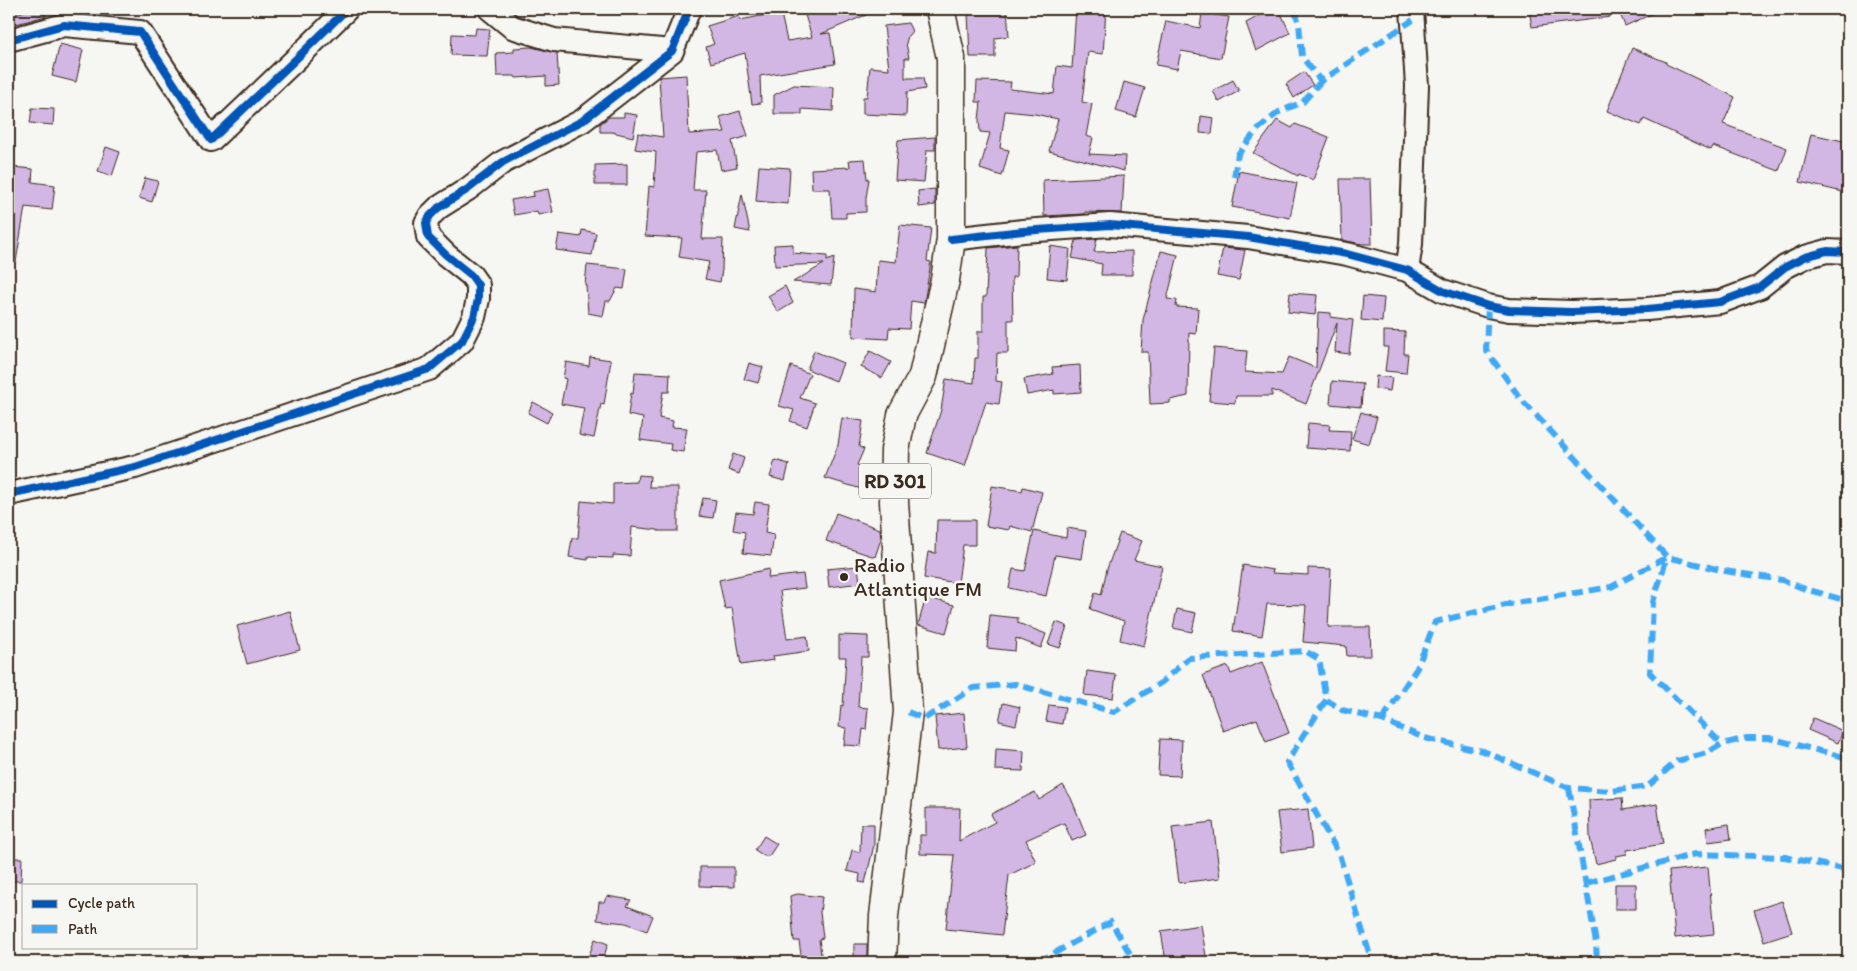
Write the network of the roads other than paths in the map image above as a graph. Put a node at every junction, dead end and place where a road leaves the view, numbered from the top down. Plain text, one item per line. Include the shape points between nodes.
1 (347, 9) edge
2 (490, 9) edge
3 (689, 9) edge
4 (940, 9) edge
5 (1412, 9) edge
6 (9, 40) edge
7 (672, 51) junction
8 (951, 239) junction
9 (1848, 252) edge
10 (1407, 270) junction
11 (9, 494) edge
12 (882, 962) edge

1 - 6 street via 211,140 140,32 64,25
2 - 7 street via 512,27 554,40
3 - 7 street
4 - 8 main road, RD 301 via 951,58
5 - 10 street via 1417,86 1411,244
7 - 11 street via 582,121 503,162 430,216 426,223 428,237 471,275 478,285 478,299 474,317 462,341 429,369 134,467
8 - 10 street via 1110,225 1248,237 1347,254
8 - 12 main road, RD 301 via 923,376 902,415 895,450 894,502 908,712 884,916
9 - 10 street via 1827,251 1805,257 1785,267 1760,287 1720,302 1647,309 1509,310 1443,291

